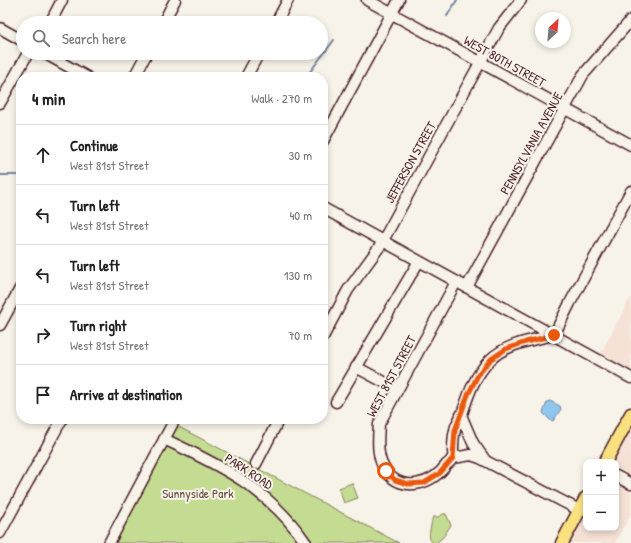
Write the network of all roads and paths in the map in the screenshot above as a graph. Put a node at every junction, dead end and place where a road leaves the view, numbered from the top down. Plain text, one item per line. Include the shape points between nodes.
1 (62, 0) edge
2 (175, 0) edge
3 (288, 0) edge
4 (368, 0) edge
5 (399, 0) edge
6 (521, 0) edge
7 (392, 14) junction
8 (54, 16) edge
9 (167, 16) edge
10 (280, 16) edge
11 (631, 20) edge
12 (0, 28) edge
13 (16, 37) edge
14 (24, 60) edge
15 (57, 60) edge
16 (143, 60) edge
17 (256, 60) edge
18 (480, 62) junction
19 (17, 72) edge
20 (79, 72) edge
21 (137, 72) edge
22 (249, 72) edge
23 (16, 74) edge
24 (0, 103) edge
25 (564, 108) junction
26 (328, 132) edge
27 (631, 145) edge
28 (631, 191) edge
29 (328, 211) edge
30 (382, 240) junction
31 (419, 261) junction
32 (456, 282) junction
33 (466, 287) junction
34 (16, 295) edge
35 (0, 325) edge
36 (328, 328) edge
37 (554, 335) junction
38 (356, 367) junction
39 (631, 378) edge
40 (397, 389) junction
41 (336, 402) dead end
42 (631, 414) edge
43 (461, 415) junction
44 (59, 424) edge
45 (172, 424) edge
46 (276, 424) edge
47 (164, 439) junction
48 (453, 458) junction
49 (607, 459) edge
50 (485, 460) junction
51 (256, 464) dead end
52 (619, 478) edge
53 (631, 484) edge
54 (583, 504) edge
55 (580, 510) junction
56 (0, 533) edge
57 (109, 543) edge
58 (306, 543) edge
59 (562, 543) edge

1 - 8 street
2 - 9 street
3 - 10 street
4 - 7 street, WEST 80TH STREET
5 - 7 street
6 - 18 street, JEFFERSON STREET via 499,28
7 - 18 street, WEST 80TH STREET
7 - 26 street
11 - 25 street, PENNSYLVANIA AVENUE via 583,75
12 - 13 street
14 - 19 street
15 - 20 street
16 - 21 street
17 - 22 street
18 - 25 street, WEST 80TH STREET
18 - 30 street, JEFFERSON STREET
23 - 24 street
25 - 27 street, WEST 80TH STREET
25 - 33 street, PENNSYLVANIA AVENUE
28 - 37 street
29 - 30 street
30 - 31 street
30 - 36 street, JEFFERSON STREET via 348,290
31 - 32 street
31 - 38 street
32 - 33 street
32 - 40 street, WEST 81ST STREET
33 - 37 street
34 - 35 street
37 - 39 street
37 - 43 street via 506,349 491,359 478,375
38 - 40 street
38 - 41 street
40 - 48 street, WEST 81ST STREET via 379,424 377,443 386,471 395,480 420,484 440,473
42 - 49 main road
43 - 48 street via 455,430
43 - 50 street via 473,443
44 - 56 street
45 - 47 street
46 - 51 street
47 - 57 street
47 - 58 street, PARK ROAD via 252,487 282,513
48 - 50 street via 471,455
50 - 55 street
52 - 53 street
54 - 55 main road
55 - 59 main road

